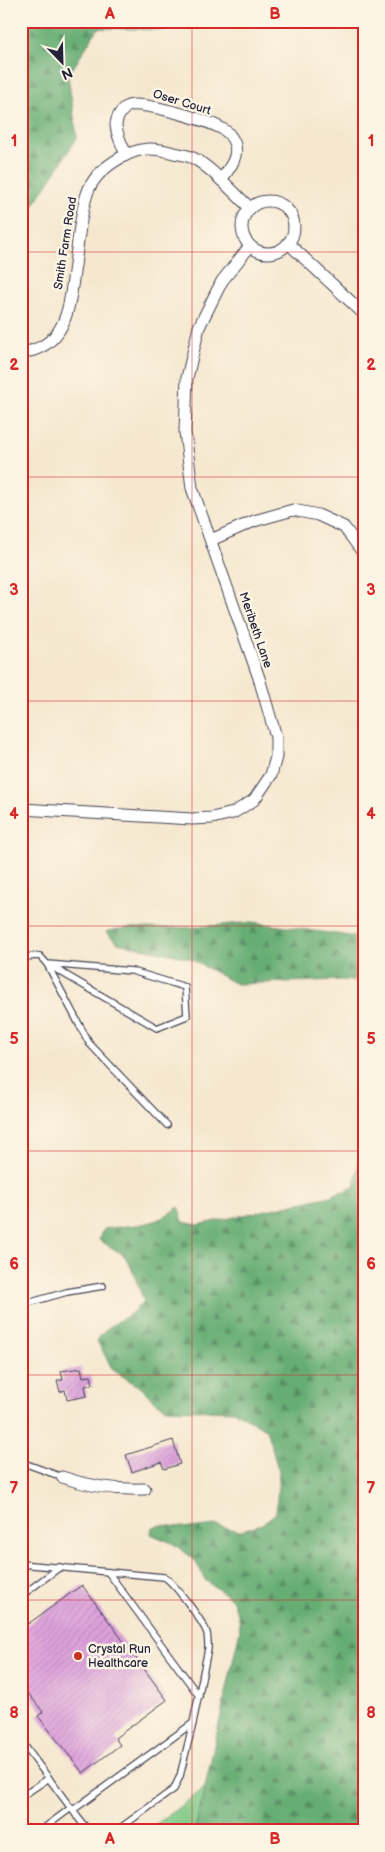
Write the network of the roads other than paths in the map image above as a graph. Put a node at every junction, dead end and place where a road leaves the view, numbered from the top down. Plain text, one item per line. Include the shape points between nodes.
1 (126, 155) junction
2 (221, 180) junction
3 (250, 208) junction
4 (288, 243) junction
5 (250, 246) junction
6 (364, 314) edge
7 (21, 353) edge
8 (210, 540) junction
9 (364, 554) edge
10 (21, 809) edge
11 (21, 957) edge
12 (48, 964) junction
13 (167, 1125) dead end
14 (103, 1286) dead end
15 (21, 1305) edge
16 (21, 1462) edge
17 (62, 1478) joint
18 (145, 1489) dead end
19 (21, 1564) edge
20 (60, 1567) junction
21 (108, 1572) junction
22 (21, 1596) edge
23 (199, 1696) junction
24 (193, 1723) junction
25 (21, 1741) edge
26 (49, 1778) junction
27 (21, 1797) edge
28 (72, 1809) junction
29 (84, 1825) junction
30 (40, 1831) edge
31 (76, 1831) edge
32 (88, 1831) edge
33 (116, 1831) edge

1 - 2 street, Smith Farm Road via 154,148 193,158
1 - 2 street, Oser Court via 116,125 120,113 127,106 153,106 225,130 234,141 237,152
1 - 7 street, Smith Farm Road via 98,175 88,191 68,312 61,328 41,348
2 - 3 street, Smith Farm Road
3 - 4 street via 266,201 282,205 293,219 294,227
3 - 5 street via 242,222 242,231
4 - 5 street via 274,252 257,251
4 - 6 street
5 - 8 street, Meribeth Lane via 222,281 209,304 199,327 187,378 184,432 192,488
8 - 9 street via 254,521 293,510 344,527
8 - 10 street, Meribeth Lane via 259,678 276,737 276,757 271,775 254,800 234,813 198,818
11 - 12 lane via 40,956
12 - 12 lane via 132,971 185,987 187,1016 157,1028
12 - 13 lane via 89,1043
14 - 15 lane
16 - 17 lane
17 - 18 street via 98,1487
19 - 20 lane
20 - 21 lane
20 - 22 lane
21 - 23 lane
21 - 23 lane via 164,1577 174,1585 208,1637
23 - 24 lane
24 - 28 lane
24 - 33 lane via 174,1789
25 - 26 lane
26 - 27 lane
26 - 28 lane
28 - 29 lane
28 - 30 lane
29 - 31 lane
29 - 32 lane

